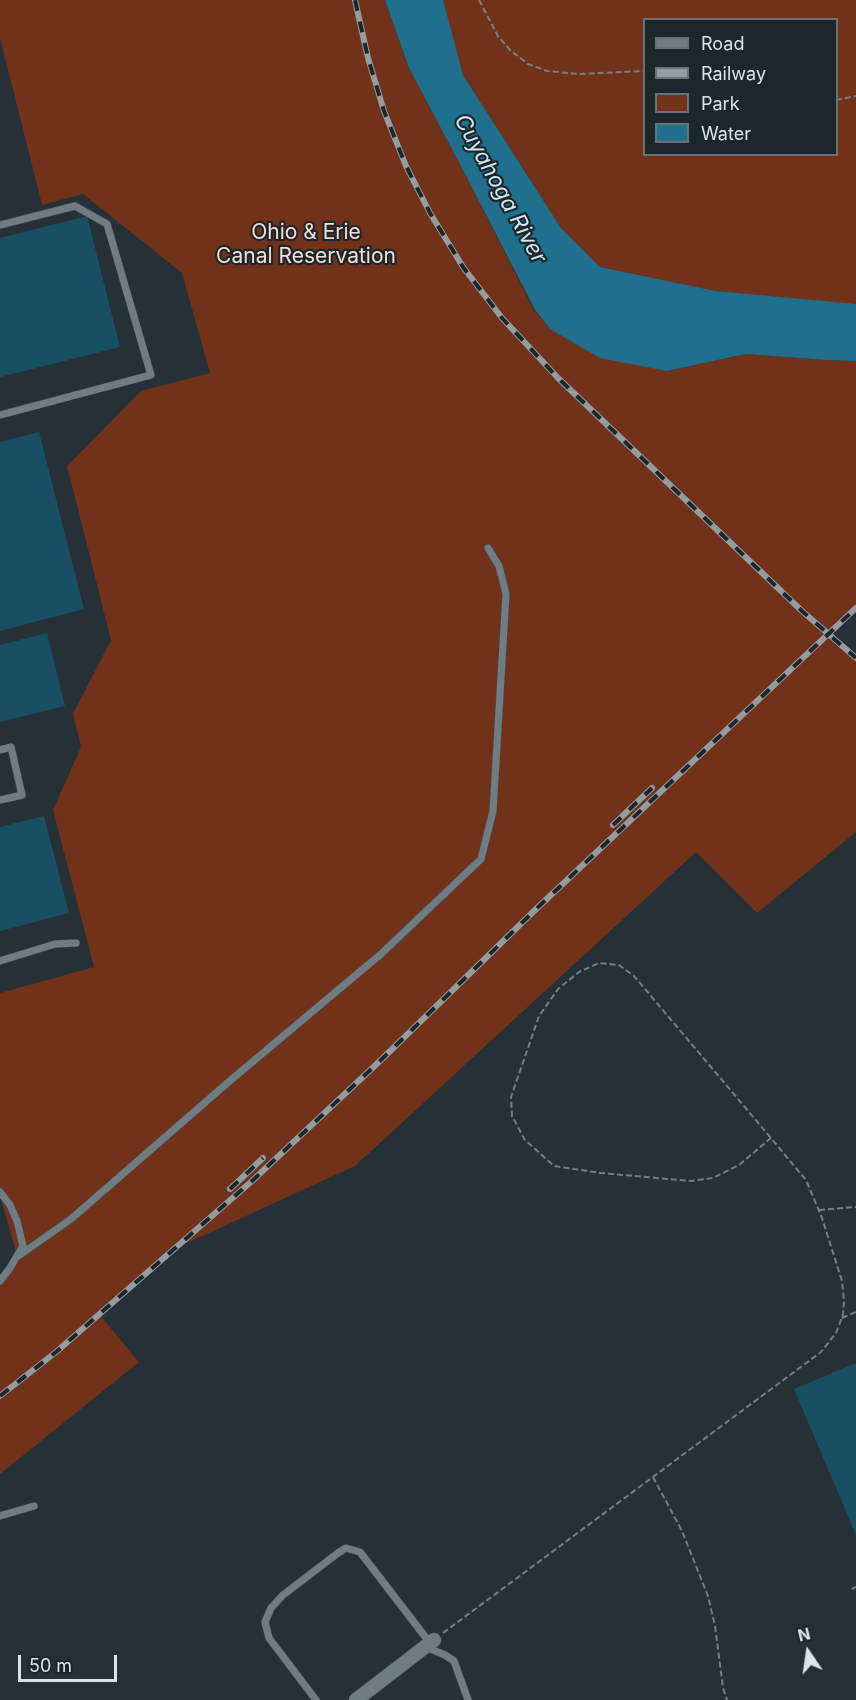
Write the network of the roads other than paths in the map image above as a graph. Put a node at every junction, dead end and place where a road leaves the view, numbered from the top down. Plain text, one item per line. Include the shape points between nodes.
1 (0, 225) edge
2 (0, 415) edge
3 (488, 548) dead end
4 (0, 750) edge
5 (0, 800) edge
6 (76, 944) dead end
7 (0, 961) edge
8 (0, 1192) edge
9 (17, 1257) junction
10 (0, 1281) edge
11 (34, 1506) dead end
12 (0, 1516) edge
13 (430, 1643) junction
14 (316, 1700) edge
15 (356, 1700) edge
16 (468, 1700) edge

1 - 2 lane via 75,206 107,224 151,375
3 - 9 lane via 499,566 506,594 493,811 481,859 381,954 71,1218
4 - 5 lane via 10,747 22,795
6 - 7 lane via 55,944
8 - 9 lane via 17,1221 23,1246
9 - 10 lane
11 - 12 lane
13 - 14 lane via 360,1552 346,1548 283,1595 265,1622 269,1638
13 - 15 street
13 - 16 lane via 454,1661

